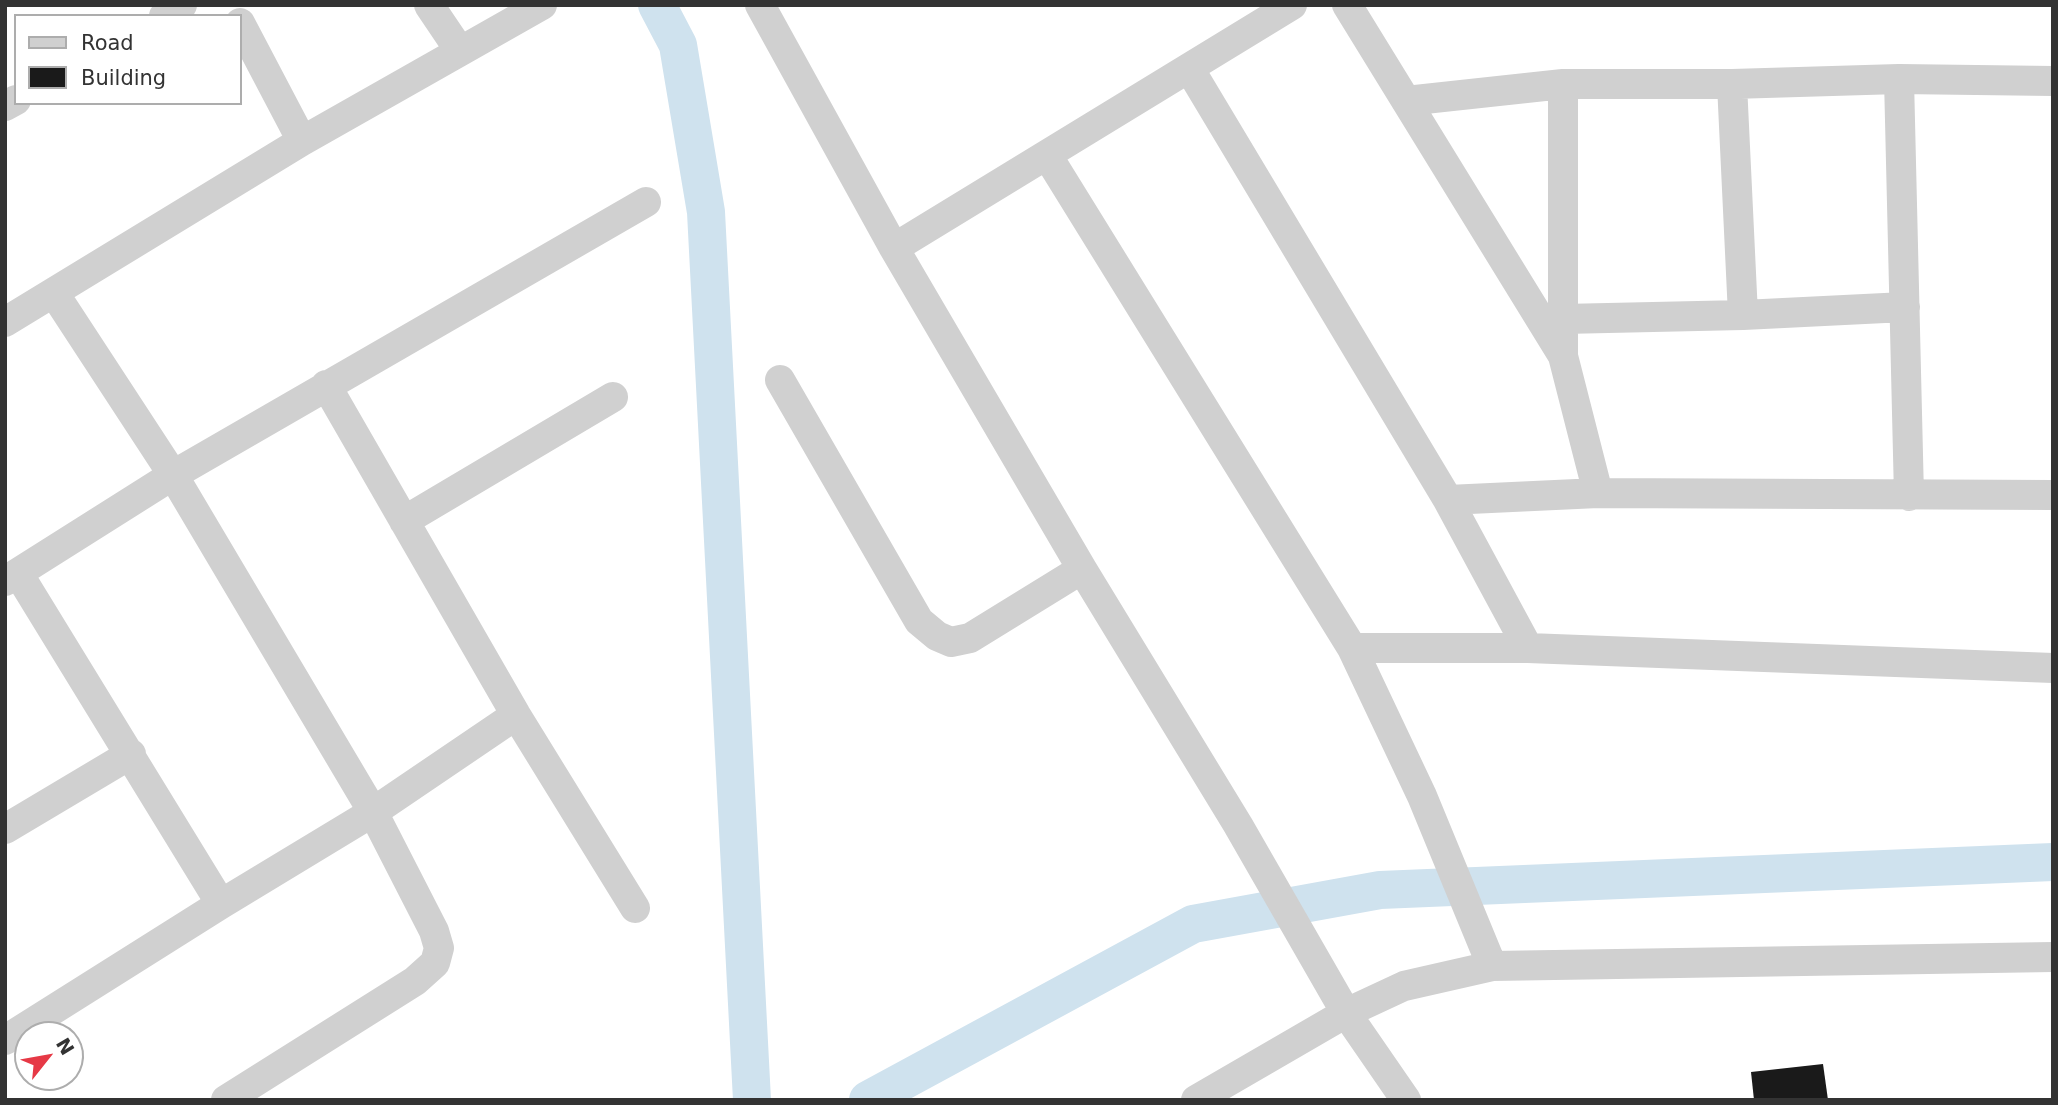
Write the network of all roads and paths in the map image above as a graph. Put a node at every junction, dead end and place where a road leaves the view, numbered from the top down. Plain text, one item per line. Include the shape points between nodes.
1 (182, 5) edge
2 (429, 5) edge
3 (542, 5) edge
4 (760, 5) edge
5 (1292, 5) edge
6 (1347, 5) edge
7 (166, 14) edge
8 (242, 27) edge
9 (460, 51) junction
10 (1189, 68) junction
11 (1899, 79) junction
12 (2053, 81) edge
13 (1563, 85) junction
14 (1732, 85) junction
15 (1406, 101) junction
16 (302, 141) junction
17 (1047, 155) junction
18 (646, 202) dead end
19 (894, 248) junction
20 (54, 293) junction
21 (1905, 307) junction
22 (1743, 315) junction
23 (1563, 319) junction
24 (5, 322) edge
25 (1563, 356) junction
26 (780, 380) dead end
27 (326, 385) junction
28 (613, 397) dead end
29 (173, 475) junction
30 (1598, 494) junction
31 (2053, 495) edge
32 (1909, 496) junction
33 (1448, 500) junction
34 (404, 521) junction
35 (1082, 569) junction
36 (12, 577) edge
37 (1352, 648) junction
38 (1528, 648) junction
39 (2053, 668) edge
40 (516, 716) junction
41 (131, 754) junction
42 (373, 812) junction
43 (5, 829) edge
44 (221, 904) junction
45 (635, 908) dead end
46 (2053, 957) edge
47 (1492, 966) junction
48 (1346, 1013) junction
49 (5, 1040) edge
50 (226, 1100) edge
51 (1196, 1100) edge
52 (1406, 1100) edge

1 - 7 street
2 - 9 street
3 - 9 street
4 - 19 street
5 - 10 street
6 - 15 street
8 - 16 street
9 - 16 street
10 - 17 street
10 - 33 street
11 - 12 street
11 - 14 street
11 - 21 street
13 - 14 street
13 - 15 street
13 - 23 street
14 - 22 street
15 - 25 street
16 - 20 street
17 - 19 street
17 - 37 street
18 - 27 street
19 - 35 street
20 - 24 street
20 - 29 street
21 - 22 street
21 - 32 street
22 - 23 street
23 - 25 street
25 - 30 street
26 - 35 street via 919,621 937,635 951,642 970,638
27 - 29 street
27 - 34 street
28 - 34 street
29 - 36 street
29 - 42 street
30 - 32 street
30 - 33 street
31 - 32 street
33 - 38 street
34 - 40 street
35 - 48 street
36 - 41 street
37 - 38 street
37 - 47 street via 1422,796
38 - 39 street
40 - 42 street
40 - 45 street
41 - 43 street
41 - 44 street
42 - 44 street
42 - 50 street via 434,930 439,948 435,963 415,981
44 - 49 street
46 - 47 street
47 - 48 street via 1404,986
48 - 51 street
48 - 52 street

